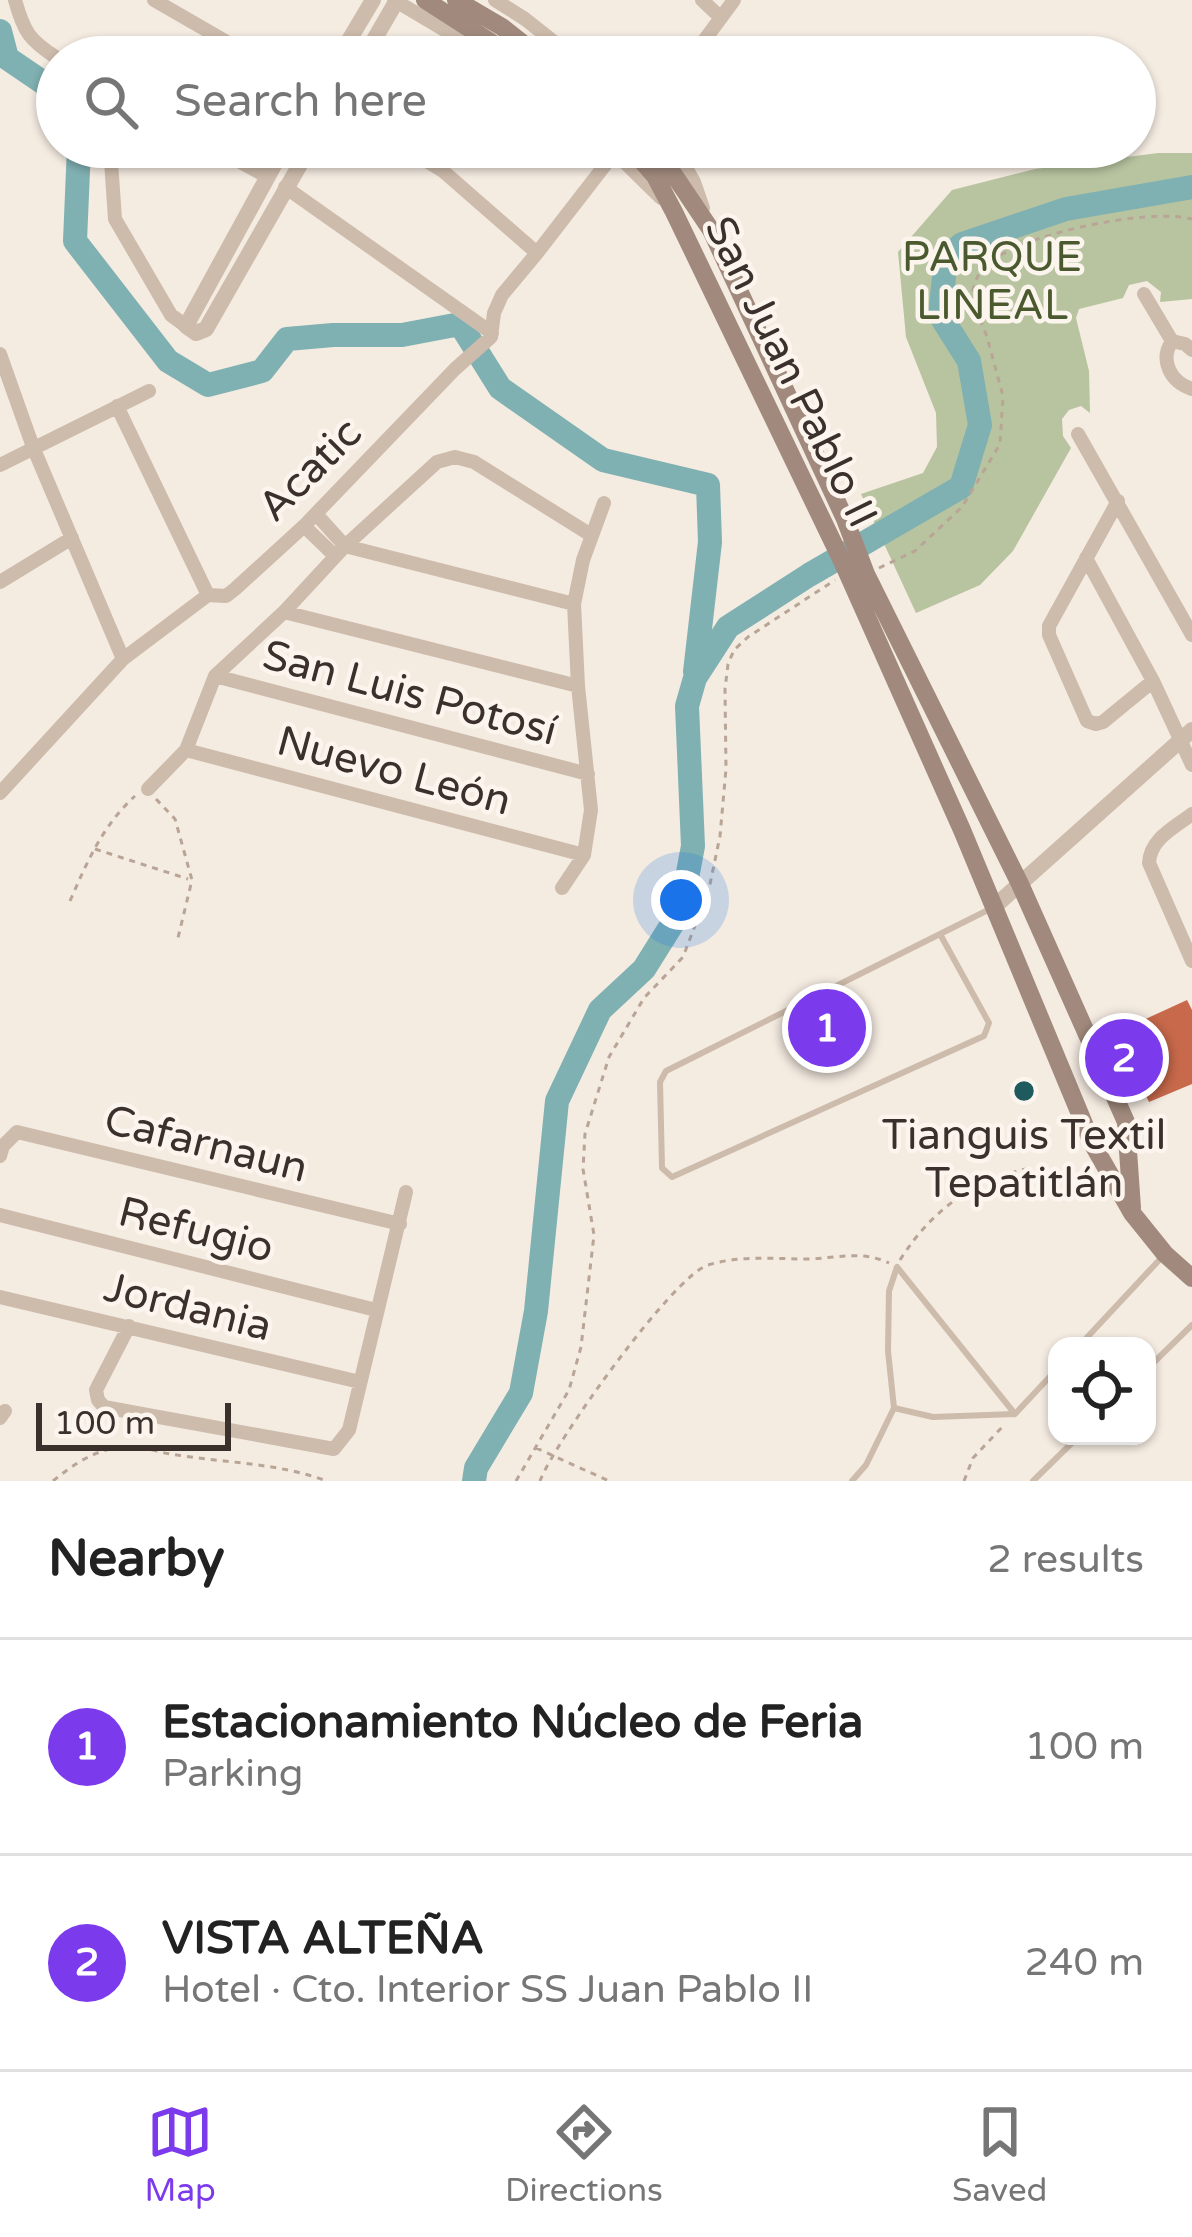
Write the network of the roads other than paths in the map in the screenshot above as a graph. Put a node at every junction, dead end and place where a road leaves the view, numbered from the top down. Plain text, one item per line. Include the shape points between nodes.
1 (15, 0) edge
2 (154, 0) edge
3 (373, 0) edge
4 (425, 0) edge
5 (456, 0) edge
6 (495, 0) edge
7 (701, 0) edge
8 (734, 0) edge
9 (395, 1) edge
10 (720, 16) junction
11 (217, 36) edge
12 (352, 36) edge
13 (376, 36) edge
14 (454, 36) edge
15 (481, 36) edge
16 (512, 36) edge
17 (546, 36) edge
18 (706, 36) edge
19 (36, 45) edge
20 (112, 168) edge
21 (251, 168) edge
22 (271, 168) edge
23 (297, 168) edge
24 (437, 168) edge
25 (603, 168) edge
26 (644, 168) edge
27 (669, 168) edge
28 (683, 168) edge
29 (266, 176) junction
30 (285, 187) junction
31 (711, 230) junction
32 (538, 253) junction
33 (1144, 294) dead end
34 (186, 326) junction
35 (491, 335) junction
36 (1172, 341) junction
37 (1192, 350) edge
38 (0, 354) edge
39 (1192, 389) edge
40 (149, 391) dead end
41 (117, 406) junction
42 (1078, 434) dead end
43 (33, 447) junction
44 (0, 465) edge
45 (1118, 501) junction
46 (604, 502) dead end
47 (316, 514) junction
48 (304, 526) junction
49 (591, 535) junction
50 (72, 538) junction
51 (340, 551) junction
52 (1086, 558) junction
53 (854, 565) junction
54 (0, 582) edge
55 (208, 595) junction
56 (574, 604) junction
57 (284, 612) junction
58 (1192, 635) edge
59 (123, 659) junction
60 (215, 676) junction
61 (1153, 681) junction
62 (578, 686) junction
63 (1186, 735) edge
64 (186, 750) junction
65 (1192, 765) edge
66 (588, 774) junction
67 (148, 789) road end
68 (0, 793) edge
69 (1192, 814) edge
70 (584, 855) junction
71 (1020, 884) junction
72 (562, 888) dead end
73 (994, 908) junction
74 (940, 934) junction
75 (1192, 961) edge
76 (1, 1151) edge
77 (406, 1192) dead end
78 (1132, 1213) junction
79 (0, 1215) edge
80 (400, 1224) junction
81 (1165, 1254) junction
82 (1192, 1279) edge
83 (0, 1297) edge
84 (376, 1310) junction
85 (1192, 1325) edge
86 (129, 1326) junction
87 (1087, 1337) edge
88 (1156, 1361) edge
89 (1048, 1379) edge
90 (359, 1382) junction
91 (894, 1408) junction
92 (1015, 1414) junction
93 (1070, 1445) edge
94 (852, 1481) edge
95 (1033, 1481) edge

1 - 19 street
2 - 11 street
3 - 12 street
4 - 15 main road
5 - 16 main road
6 - 17 street
7 - 10 street
8 - 10 street
9 - 13 street
9 - 14 street
10 - 18 street
20 - 34 street via 116,219 171,315
21 - 29 street
22 - 29 street
23 - 30 street
24 - 32 street
25 - 32 street, Acatic
26 - 53 main road, San Juan Pablo II via 674,212 826,527
27 - 31 main road, San Juan Pablo II
28 - 31 street, San Juan Pablo II
29 - 34 street
30 - 34 street via 206,329
30 - 35 street
31 - 53 main road, San Juan Pablo II via 845,519
32 - 35 street, Acatic via 502,295
33 - 36 street
35 - 47 street, Acatic
36 - 37 street
36 - 39 street via 1168,369
38 - 43 street
40 - 41 street
41 - 43 street
41 - 55 street
42 - 45 street
43 - 44 street
43 - 50 street
45 - 52 street
45 - 58 street
46 - 49 street
47 - 48 street, Acatic
47 - 51 street
48 - 51 street
48 - 55 street, Acatic via 226,596
49 - 51 street via 455,458 436,462
49 - 56 street
50 - 54 street
50 - 59 street
51 - 56 street
51 - 57 street
52 - 61 street
52 - 61 street via 1048,634 1087,721 1103,722
53 - 71 main road
53 - 73 main road
55 - 59 street, Acatic
56 - 62 street
57 - 60 street
57 - 62 street
59 - 68 street, Acatic
60 - 64 street
60 - 66 street, San Luis Potosí
61 - 63 street
62 - 66 street
63 - 65 street
63 - 71 street
64 - 67 street
64 - 70 street, Nuevo León
66 - 70 street
69 - 75 street via 1152,846 1149,863
70 - 72 street
71 - 73 street
71 - 78 main road via 1126,1122
73 - 74 lane
73 - 78 main road via 1092,1143
74 - 74 lane via 666,1071 662,1168 672,1177 984,1036 989,1023
76 - 80 street, Cafarnaun via 17,1132
77 - 80 street
78 - 81 main road
79 - 84 street, Refugio
80 - 84 street
81 - 82 main road
81 - 87 lane
83 - 86 street, Jordania
84 - 90 street
85 - 88 lane
86 - 90 street, Jordania
86 - 90 street via 96,1390 104,1406 334,1449 350,1430
89 - 92 lane
91 - 92 lane via 933,1417
91 - 92 lane via 889,1291 897,1267
91 - 94 lane
93 - 95 lane

